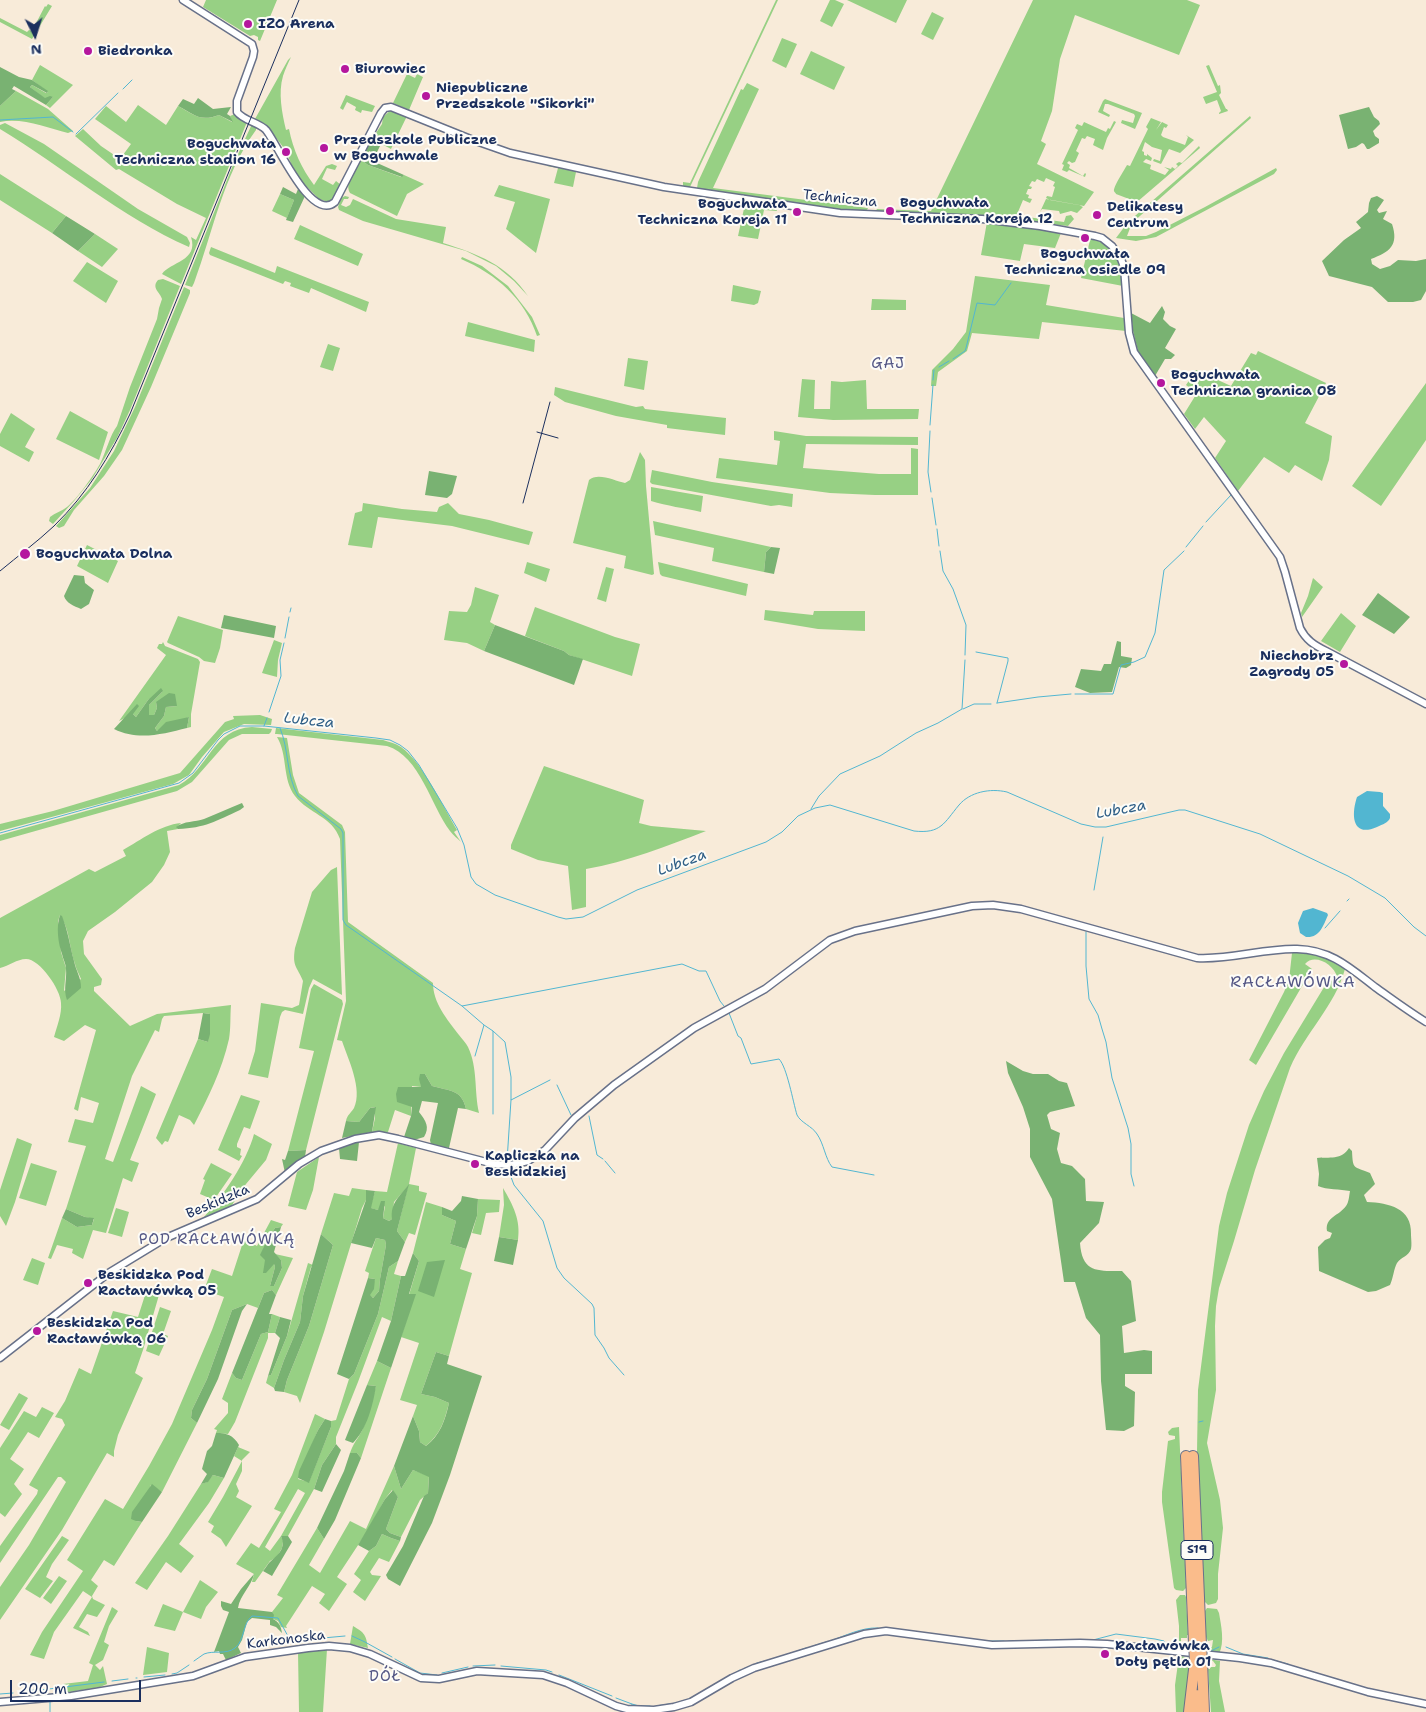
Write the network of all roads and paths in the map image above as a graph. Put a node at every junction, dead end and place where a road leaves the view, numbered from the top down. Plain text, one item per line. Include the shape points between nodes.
1 (183, 0) edge
2 (1426, 704) edge
3 (1426, 1022) edge
4 (0, 1358) edge
5 (1189, 1456) dead end
6 (1198, 1661) junction
7 (1203, 1679) junction
8 (0, 1702) edge
9 (1426, 1704) edge
10 (1190, 1712) edge
11 (1197, 1712) edge
12 (1204, 1712) edge
13 (1210, 1712) edge

1 - 2 street, Techniczna via 252,44 253,57 236,108 240,115 268,132 297,181 324,206 330,206 338,198 381,112 391,107 510,153 664,187 845,214 982,219 1102,238 1112,246 1124,266 1129,333 1134,352 1280,558 1300,628 1307,639
3 - 4 street, Beskidzka via 1343,962 1318,952 1297,949 1221,959 1197,958 1021,909 993,905 972,906 855,930 830,940 765,989 690,1031 614,1085 548,1147 528,1161 494,1164 379,1136 364,1136 330,1147 299,1164 257,1200 166,1238 110,1272
5 - 6 highway, S19, bridge
6 - 7 highway, S19
6 - 10 highway
6 - 11 highway, S19
7 - 12 highway, S19
7 - 13 highway
8 - 9 street, Karkonoska via 71,1696 193,1676 245,1657 340,1647 370,1654 421,1678 440,1679 477,1671 543,1675 616,1706 654,1710 691,1702 758,1666 882,1631 981,1644 1107,1644 1259,1661 1368,1692

